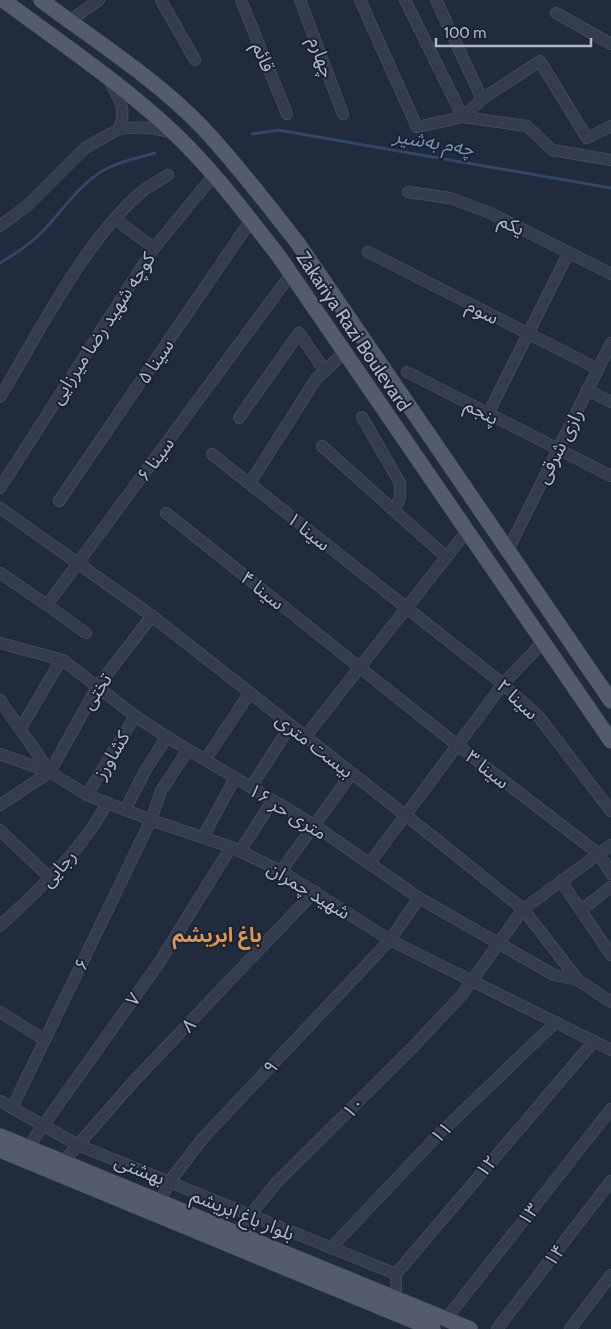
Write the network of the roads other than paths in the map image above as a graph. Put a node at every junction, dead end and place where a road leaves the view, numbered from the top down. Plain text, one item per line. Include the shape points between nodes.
1 (3, 0) edge
2 (41, 0) edge
3 (99, 0) edge
4 (161, 0) edge
5 (241, 0) edge
6 (300, 0) edge
7 (360, 0) edge
8 (405, 0) edge
9 (436, 0) edge
10 (556, 13) dead end
11 (69, 21) junction
12 (611, 44) edge
13 (195, 60) dead end
14 (109, 80) junction
15 (482, 99) junction
16 (286, 114) dead end
17 (343, 114) dead end
18 (463, 117) junction
19 (611, 126) edge
20 (119, 129) junction
21 (176, 134) junction
22 (611, 160) edge
23 (168, 175) dead end
24 (214, 175) junction
25 (408, 192) dead end
26 (115, 219) junction
27 (251, 220) junction
28 (0, 226) edge
29 (154, 248) junction
30 (368, 252) dead end
31 (569, 252) junction
32 (291, 274) junction
33 (611, 274) edge
34 (530, 335) junction
35 (611, 344) edge
36 (345, 352) junction
37 (598, 370) junction
38 (325, 371) junction
39 (407, 372) dead end
40 (588, 390) junction
41 (0, 397) edge
42 (611, 402) edge
43 (488, 414) junction
44 (239, 418) dead end
45 (362, 418) dead end
46 (322, 446) dead end
47 (556, 450) junction
48 (212, 454) dead end
49 (611, 476) edge
50 (250, 483) junction
51 (0, 488) edge
52 (59, 501) dead end
53 (0, 508) edge
54 (394, 510) junction
55 (166, 513) dead end
56 (467, 530) junction
57 (508, 550) junction
58 (446, 557) junction
59 (489, 562) junction
60 (78, 564) junction
61 (0, 573) edge
62 (47, 605) junction
63 (406, 608) junction
64 (152, 616) junction
65 (86, 633) dead end
66 (543, 642) junction
67 (0, 643) edge
68 (61, 660) junction
69 (360, 667) junction
70 (503, 684) junction
71 (97, 687) junction
72 (249, 694) junction
73 (0, 700) edge
74 (611, 700) edge
75 (135, 716) junction
76 (21, 728) junction
77 (285, 734) dead end
78 (167, 737) junction
79 (305, 737) junction
80 (611, 741) edge
81 (457, 745) junction
82 (188, 750) junction
83 (0, 754) edge
84 (206, 760) junction
85 (50, 772) junction
86 (352, 773) junction
87 (235, 778) junction
88 (251, 787) junction
89 (87, 795) junction
90 (273, 800) junction
91 (107, 803) junction
92 (2, 807) edge
93 (125, 810) junction
94 (611, 811) edge
95 (404, 814) junction
96 (151, 820) junction
97 (314, 825) junction
98 (0, 830) edge
99 (203, 837) junction
100 (611, 845) edge
101 (235, 849) junction
102 (599, 854) junction
103 (369, 864) junction
104 (281, 872) junction
105 (611, 874) edge
106 (50, 878) junction
107 (561, 881) junction
108 (611, 887) edge
109 (314, 891) junction
110 (420, 898) junction
111 (523, 909) junction
112 (581, 910) junction
113 (0, 926) edge
114 (390, 940) junction
115 (498, 945) junction
116 (611, 955) edge
117 (578, 980) junction
118 (471, 982) junction
119 (611, 1002) edge
120 (0, 1012) edge
121 (556, 1022) junction
122 (44, 1040) junction
123 (594, 1041) junction
124 (611, 1050) edge
125 (0, 1101) edge
126 (12, 1108) junction
127 (611, 1109) edge
128 (42, 1127) junction
129 (0, 1136) edge
130 (78, 1145) junction
131 (28, 1147) junction
132 (0, 1150) edge
133 (63, 1162) junction
134 (170, 1181) junction
135 (611, 1181) edge
136 (160, 1201) junction
137 (252, 1214) junction
138 (236, 1233) junction
139 (331, 1248) junction
140 (396, 1274) junction
141 (611, 1275) edge
142 (402, 1306) junction
143 (434, 1322) edge
144 (470, 1329) edge
145 (497, 1329) edge
146 (570, 1329) edge

1 - 14 main road, Zakariya Razi Boulevard
2 - 11 main road, Zakariya Razi Boulevard
3 - 11 street
4 - 13 street
5 - 16 street, قائم
6 - 17 street, چهارم
7 - 18 street via 417,127
8 - 18 street
9 - 15 street
10 - 12 street
11 - 57 main road, Zakariya Razi Boulevard via 164,93 201,127 252,185 297,242
14 - 20 street via 122,102 123,118
14 - 21 main road, Zakariya Razi Boulevard
15 - 18 street
15 - 19 street via 540,61 587,138
18 - 22 street via 527,126 552,150
20 - 21 street via 134,126
20 - 28 street via 85,148 28,205
21 - 24 main road, Zakariya Razi Boulevard
23 - 26 street via 140,192
24 - 27 main road, Zakariya Razi Boulevard
24 - 29 street, کوچه شهید رضا میرزایی
25 - 31 street, یکم via 458,201
26 - 29 street
26 - 41 street via 79,266
27 - 32 main road, Zakariya Razi Boulevard
27 - 52 street, سینا ۵
29 - 51 street, کوچه شهید رضا میرزایی
30 - 34 street, سوم
31 - 33 street, یکم
31 - 34 street
32 - 36 main road, Zakariya Razi Boulevard
32 - 60 street, سینا ۶
34 - 37 street, سوم
34 - 43 street
35 - 37 street, رازی شرقی
36 - 38 street
36 - 56 main road, Zakariya Razi Boulevard
37 - 40 street, رازی شرقی
38 - 44 street via 299,333
38 - 50 street via 316,379
39 - 43 street, پنجم
40 - 42 street
40 - 47 street, رازی شرقی
43 - 47 street, پنجم
45 - 54 street via 400,482 400,498
46 - 54 street
47 - 49 street, پنجم
47 - 57 street, رازی شرقی
48 - 50 street, ۱ سینا
50 - 63 street, ۱ سینا
53 - 60 street, بیست متری
54 - 58 street
55 - 69 street, سینا ۴
56 - 58 street
56 - 59 main road, Zakariya Razi Boulevard
57 - 59 main road
57 - 74 main road, Zakariya Razi Boulevard
58 - 63 street
59 - 66 main road, Zakariya Razi Boulevard
60 - 62 street, سینا ۶
60 - 64 street, بیست متری
61 - 62 street
62 - 65 street
63 - 69 street
63 - 70 street, سینا ۲
64 - 71 street, تختی
64 - 72 street, بیست متری
66 - 70 street
66 - 80 main road, Zakariya Razi Boulevard
67 - 68 street, ۱۶ متری حر
68 - 71 street, ۱۶ متری حر
68 - 76 street
69 - 79 street
69 - 81 street, سینا ۳
70 - 81 street
70 - 94 street, سینا ۲ via 539,717
71 - 75 street, ۱۶ متری حر
71 - 85 street, تختی
72 - 79 street, بیست متری
72 - 84 street
73 - 76 street
75 - 78 street, ۱۶ متری حر
75 - 89 street, کشاورز
76 - 85 street
77 - 88 street
78 - 82 street, ۱۶ متری حر
78 - 93 street via 145,770
79 - 86 street, بیست متری
81 - 95 street
81 - 102 street, سینا ۳
82 - 84 street, ۱۶ متری حر
82 - 96 street, ۶ via 161,791
83 - 85 street
84 - 87 street, ۱۶ متری حر
85 - 89 street, شهید چمران
85 - 92 street
86 - 95 street, بیست متری
86 - 97 street
87 - 88 street, ۱۶ متری حر
87 - 99 street
88 - 90 street, ۱۶ متری حر
89 - 91 street, شهید چمران
90 - 97 street, ۱۶ متری حر
90 - 101 street, ۷
91 - 93 street, شهید چمران
91 - 106 street, رجایی via 96,825
93 - 96 street, شهید چمران
95 - 103 street
95 - 111 street, بیست متری
96 - 99 street, شهید چمران
96 - 122 street, ۶
97 - 103 street, ۱۶ متری حر
97 - 104 street
98 - 106 street
99 - 101 street, شهید چمران
100 - 102 street, ۱۰
101 - 104 street, شهید چمران
101 - 128 street, ۷
102 - 105 street, سینا ۳
102 - 107 street, ۱۰
103 - 110 street, ۱۶ متری حر
104 - 109 street, شهید چمران
106 - 113 street, رجایی
107 - 111 street, ۱۰
107 - 112 street
108 - 112 street
109 - 114 street, شهید چمران
109 - 130 street, ۸ via 133,1082
110 - 114 street, ۹
110 - 115 street, ۱۶ متری حر
111 - 115 street, ۱۰
111 - 117 street, بیست متری
112 - 116 street
114 - 118 street, شهید چمران
114 - 134 street, ۹ via 203,1138
115 - 117 street, ۱۶ متری حر via 554,975
115 - 118 street, ۱۰
117 - 119 street, بیست متری
118 - 121 street, شهید چمران
118 - 137 street, ۱۰ via 413,1047 277,1182
120 - 122 street
121 - 123 street, شهید چمران
121 - 139 street, ۱۱ via 436,1137
122 - 126 street, ۶
123 - 124 street, شهید چمران
123 - 140 street, ۱۲
125 - 126 street, بهشتی
126 - 128 street, بهشتی
127 - 143 street, ۱۳
128 - 130 street, بهشتی
128 - 131 street, ۷
129 - 131 main road, بلوار باغ ابریشم
130 - 133 street, ۸
130 - 134 street, بهشتی
131 - 133 main road, بلوار باغ ابریشم
132 - 142 main road, بلوار باغ ابریشم
133 - 136 main road, بلوار باغ ابریشم
134 - 136 street, ۹
134 - 137 street, بهشتی
135 - 145 street, ۱۴
136 - 138 main road, بلوار باغ ابریشم
137 - 138 street, ۱۰
137 - 139 street, بهشتی
138 - 142 main road, بلوار باغ ابریشم
139 - 140 street, بهشتی
140 - 142 street
141 - 146 street
142 - 143 main road, بلوار باغ ابریشم
143 - 144 main road, بلوار باغ ابریشم

